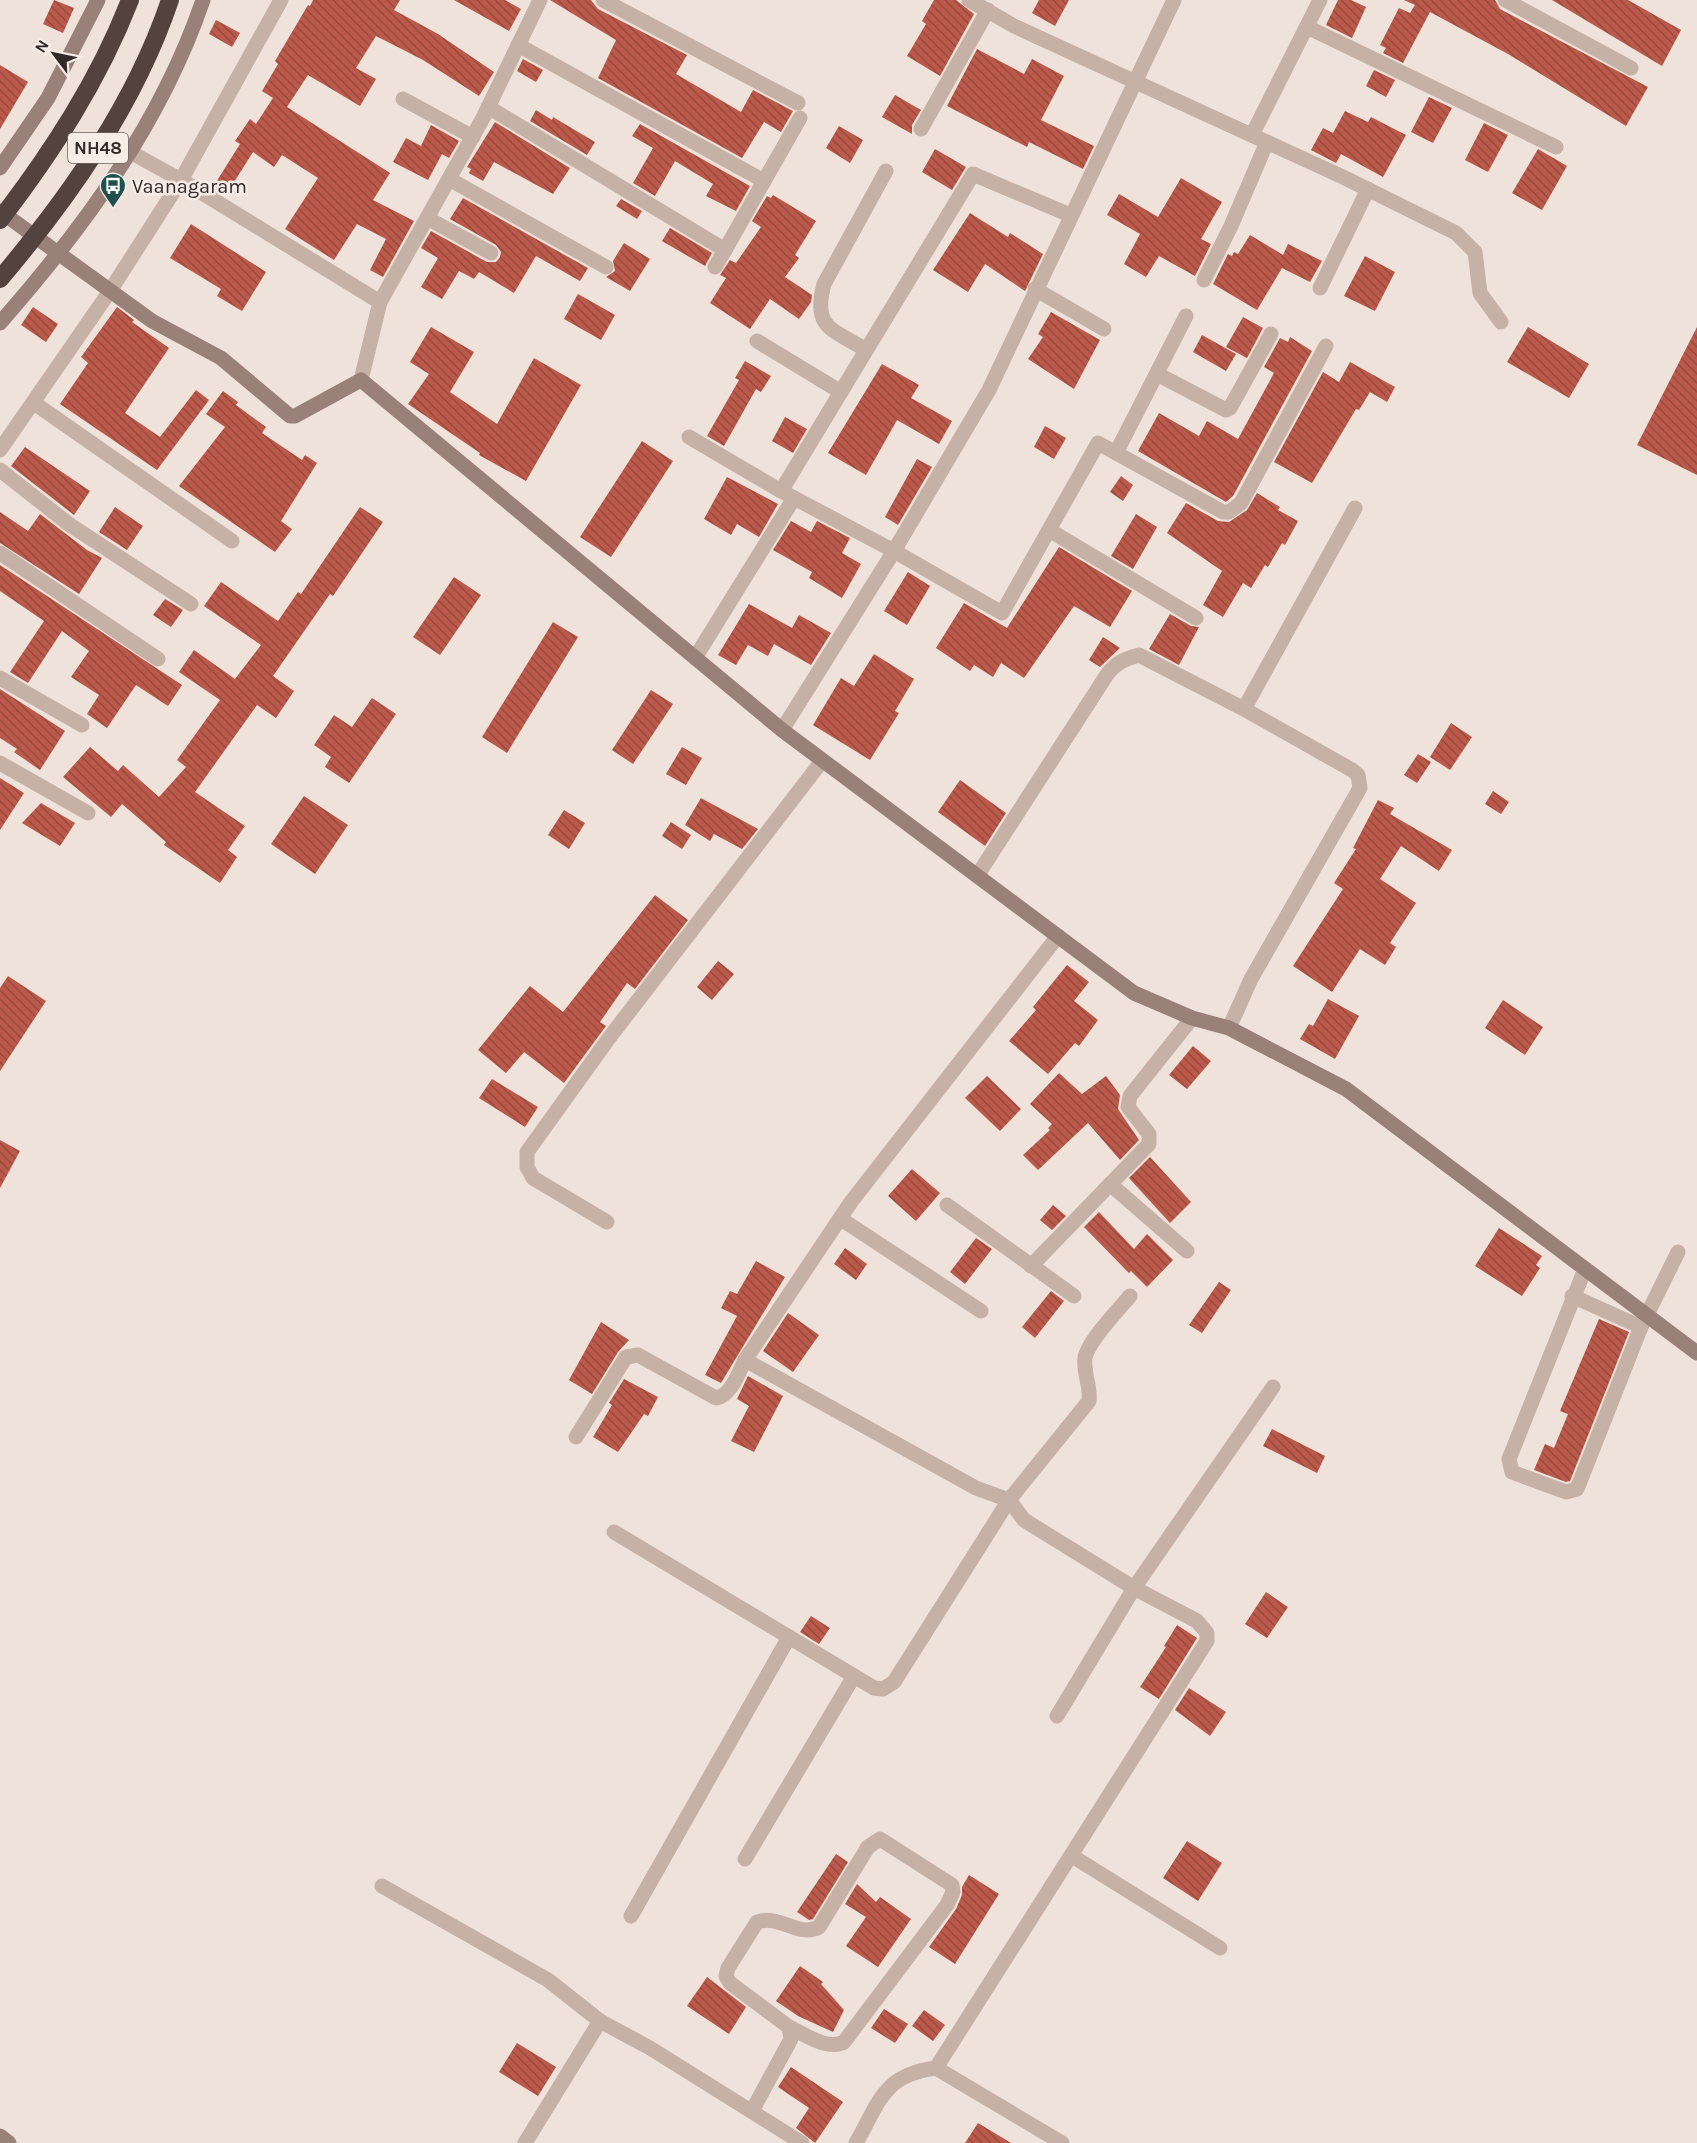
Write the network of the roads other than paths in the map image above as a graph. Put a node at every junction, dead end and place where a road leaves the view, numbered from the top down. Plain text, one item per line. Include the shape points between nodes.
1 (98, 0) edge
2 (130, 0) edge
3 (170, 0) edge
4 (203, 0) edge
5 (281, 0) edge
6 (540, 0) edge
7 (603, 0) edge
8 (969, 0) edge
9 (1174, 0) edge
10 (1320, 0) edge
11 (1505, 0) edge
12 (988, 10) junction
13 (1307, 27) junction
14 (518, 45) junction
15 (1631, 68) dead end
16 (1137, 82) junction
17 (403, 99) dead end
18 (488, 107) junction
19 (921, 129) dead end
20 (1252, 135) junction
21 (473, 137) junction
22 (1267, 142) junction
23 (1556, 147) dead end
24 (132, 153) junction
25 (0, 168) edge
26 (886, 171) dead end
27 (449, 179) junction
28 (181, 180) junction
29 (764, 181) junction
30 (1368, 189) junction
31 (1, 215) edge
32 (1070, 215) junction
33 (427, 218) junction
34 (36, 237) junction
35 (725, 250) junction
36 (491, 253) dead end
37 (59, 254) junction
38 (606, 267) dead end
39 (715, 267) dead end
40 (0, 279) edge
41 (1204, 280) dead end
42 (1320, 288) dead end
43 (1035, 289) junction
44 (110, 291) junction
45 (380, 302) junction
46 (1186, 316) dead end
47 (1501, 322) dead end
48 (0, 323) edge
49 (1104, 329) dead end
50 (1271, 333) dead end
51 (757, 340) dead end
52 (1326, 346) dead end
53 (866, 350) junction
54 (1158, 374) junction
55 (361, 380) junction
56 (841, 392) junction
57 (33, 403) junction
58 (689, 437) dead end
59 (0, 450) edge
60 (1116, 453) junction
61 (0, 470) edge
62 (788, 495) junction
63 (1355, 508) dead end
64 (1048, 530) junction
65 (232, 541) dead end
66 (894, 551) junction
67 (0, 553) edge
68 (191, 604) dead end
69 (1196, 618) dead end
70 (695, 658) junction
71 (158, 659) dead end
72 (0, 678) edge
73 (1244, 709) junction
74 (82, 725) dead end
75 (782, 730) junction
76 (822, 760) junction
77 (0, 763) edge
78 (88, 813) dead end
79 (977, 876) junction
80 (1058, 936) junction
81 (1192, 1018) junction
82 (1229, 1028) junction
83 (1110, 1184) junction
84 (947, 1205) dead end
85 (841, 1219) junction
86 (607, 1222) dead end
87 (1186, 1251) dead end
88 (1678, 1252) dead end
89 (1031, 1266) junction
90 (1585, 1269) junction
91 (1074, 1296) dead end
92 (1130, 1296) dead end
93 (1572, 1296) junction
94 (981, 1311) dead end
95 (1644, 1320) junction
96 (1697, 1353) edge
97 (745, 1360) junction
98 (1273, 1387) dead end
99 (576, 1437) dead end
100 (1009, 1500) junction
101 (614, 1532) dead end
102 (1134, 1588) junction
103 (789, 1637) junction
104 (854, 1676) junction
105 (1057, 1716) dead end
106 (1072, 1856) junction
107 (745, 1859) dead end
108 (382, 1886) dead end
109 (631, 1916) dead end
110 (1220, 1948) dead end
111 (600, 2021) junction
112 (789, 2027) junction
113 (936, 2068) junction
114 (752, 2111) junction
115 (0, 2136) edge
116 (9, 2143) edge
117 (525, 2143) edge
118 (802, 2143) edge
119 (855, 2143) edge
120 (1062, 2143) edge

1 - 25 street via 48,98
2 - 31 highway, NH48 via 104,63 80,105
3 - 34 highway, NH48 via 129,94
4 - 24 street via 168,83
5 - 28 street
6 - 14 street
7 - 29 street via 799,111
8 - 12 street
9 - 16 street
10 - 13 street
11 - 15 street
12 - 16 street via 1014,26
12 - 19 street
13 - 20 street
13 - 23 street
14 - 18 street
14 - 29 street
16 - 20 street
16 - 32 street
17 - 21 street
18 - 21 street
18 - 35 street
20 - 22 street
21 - 27 street
22 - 30 street
22 - 41 street via 1232,226
24 - 28 street
24 - 37 street
26 - 53 street via 824,284 820,301 819,315 826,325
27 - 33 street
27 - 38 street
28 - 44 street
28 - 45 street
29 - 35 street
30 - 42 street
30 - 47 street via 1464,238 1475,252 1480,293
31 - 34 street
32 - 43 street
32 - 53 street via 973,174
33 - 36 street
33 - 45 street
34 - 37 street
34 - 40 highway, NH48
35 - 39 street
37 - 44 street
37 - 48 street
43 - 49 street
43 - 66 street via 989,390
44 - 55 street via 152,321 221,358 290,416
44 - 57 street
45 - 55 street
46 - 54 street
50 - 54 street via 1226,410
51 - 56 street
52 - 60 street via 1241,503 1229,512
53 - 56 street
54 - 60 street
55 - 70 street
56 - 62 street
57 - 59 street
57 - 65 street
58 - 62 street
60 - 64 street via 1098,443
61 - 68 street via 70,525
62 - 66 street
62 - 70 street
63 - 73 street
64 - 66 street via 1002,613
64 - 69 street
66 - 75 street
67 - 71 street
70 - 75 street
72 - 74 street
73 - 79 street via 1139,655 1118,662
73 - 82 street via 1352,770 1360,780 1360,788 1251,979
75 - 76 street
76 - 79 street
76 - 86 street via 606,1042 527,1152 527,1167 533,1178
77 - 78 street
79 - 80 street
80 - 81 street via 1134,993
80 - 85 street
81 - 82 street
81 - 83 street via 1130,1096 1128,1107 1149,1134 1149,1144
82 - 90 street via 1347,1089
83 - 87 street
83 - 89 street
84 - 89 street
85 - 94 street
85 - 97 street
88 - 95 street
89 - 91 street
90 - 93 street
90 - 95 street
92 - 100 street via 1087,1351 1089,1401
93 - 95 street
93 - 95 street via 1509,1459 1512,1472 1566,1492 1577,1489
95 - 96 street
97 - 99 street via 727,1393 716,1398 638,1355 626,1357
97 - 100 street via 976,1488
98 - 102 street
100 - 102 street via 1024,1520
100 - 104 street via 894,1683 883,1689 874,1688
101 - 103 street
102 - 105 street
102 - 106 street via 1197,1622 1207,1633 1207,1641
103 - 104 street
103 - 109 street
104 - 107 street
106 - 110 street
106 - 113 street
108 - 111 street via 548,1980
111 - 114 street
111 - 117 street
112 - 112 street via 726,1976 757,1922 772,1919 802,1931 819,1927 868,1847 880,1839 952,1885 947,1905 844,2042 836,2046 826,2044
112 - 114 street via 791,2039
113 - 119 street via 914,2071 889,2085
113 - 120 street
114 - 118 street
115 - 116 street

